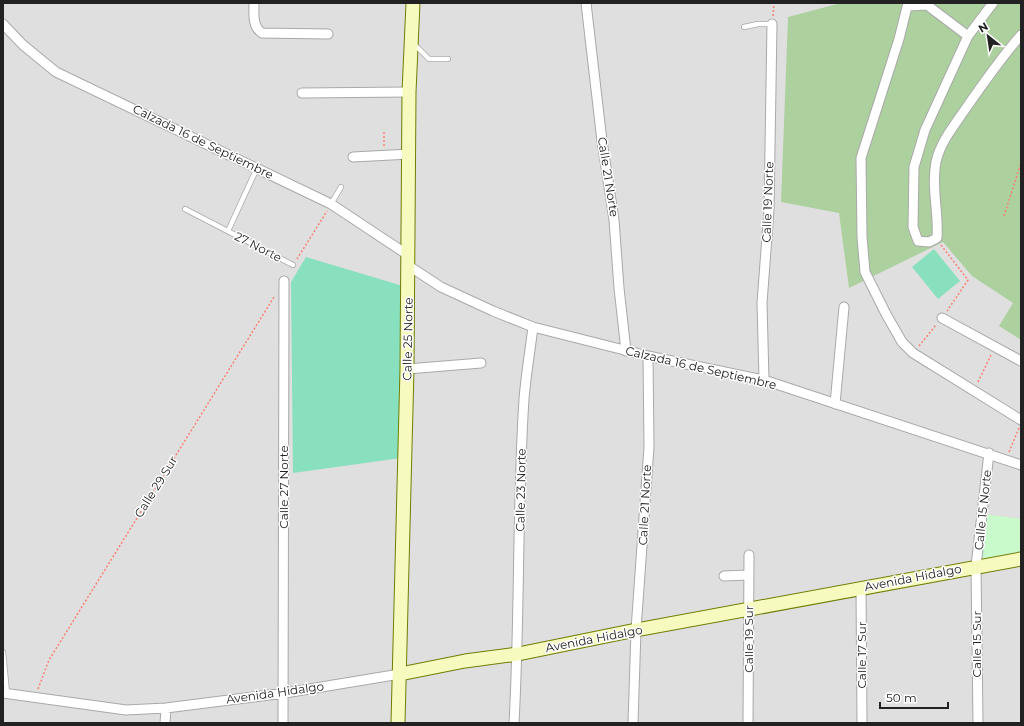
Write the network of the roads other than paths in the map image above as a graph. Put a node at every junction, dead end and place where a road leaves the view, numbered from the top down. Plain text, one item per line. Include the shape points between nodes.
1 (254, 3) edge
2 (412, 3) edge
3 (586, 3) edge
4 (993, 3) edge
5 (908, 4) edge
6 (928, 4) edge
7 (3, 24) edge
8 (772, 24) joint
9 (744, 27) dead end
10 (328, 34) dead end
11 (1021, 35) edge
12 (968, 36) junction
13 (412, 42) junction
14 (448, 59) dead end
15 (409, 92) junction
16 (302, 93) dead end
17 (410, 154) junction
18 (353, 157) dead end
19 (257, 168) junction
20 (341, 187) dead end
21 (331, 204) junction
22 (185, 209) dead end
23 (228, 231) junction
24 (409, 260) junction
25 (293, 265) road end
26 (284, 282) road end
27 (844, 307) dead end
28 (942, 318) dead end
29 (533, 327) junction
30 (626, 351) junction
31 (648, 356) junction
32 (1021, 362) edge
33 (481, 363) dead end
34 (407, 369) junction
35 (764, 380) junction
36 (835, 404) junction
37 (1021, 420) edge
38 (989, 453) junction
39 (1021, 465) edge
40 (749, 555) dead end
41 (1021, 559) edge
42 (976, 566) junction
43 (724, 576) dead end
44 (748, 576) junction
45 (861, 588) junction
46 (750, 610) junction
47 (636, 630) junction
48 (3, 652) edge
49 (518, 654) junction
50 (400, 674) junction
51 (5, 693) edge
52 (284, 693) junction
53 (166, 708) junction
54 (165, 723) edge
55 (283, 723) edge
56 (398, 723) edge
57 (514, 723) edge
58 (633, 723) edge
59 (748, 723) edge
60 (862, 723) edge
61 (978, 723) edge

1 - 10 street via 254,23 257,30 262,33
2 - 13 street, Calle 25 Norte
3 - 30 street, Calle 21 Norte via 614,220
4 - 12 street
5 - 6 street
5 - 37 street via 860,158 865,272 886,314 913,353
6 - 12 street
7 - 19 street, Calzada 16 de Septiembre via 23,45 56,72
8 - 9 lane
8 - 35 street, Calle 19 Norte via 769,210 762,303
11 - 12 street via 1001,58 944,141 936,161 934,185 937,238 929,242 918,241 913,227 914,167 925,130
13 - 14 lane via 429,59
13 - 15 street, Calle 25 Norte
15 - 16 street
15 - 17 street, Calle 25 Norte
17 - 18 street
17 - 24 street, Calle 25 Norte
19 - 21 street, Calzada 16 de Septiembre
19 - 23 lane
20 - 21 lane
21 - 24 street, Calzada 16 de Septiembre
22 - 23 lane, 27 Norte
23 - 25 lane, 27 Norte
24 - 29 street, Calzada 16 de Septiembre via 441,288
24 - 34 street, Calle 25 Norte
26 - 52 street, Calle 27 Norte
27 - 36 street
28 - 32 street
29 - 30 street, Calzada 16 de Septiembre
29 - 49 street, Calle 23 Norte via 522,442
30 - 31 street, Calzada 16 de Septiembre
31 - 35 street, Calzada 16 de Septiembre
31 - 47 street, Calle 21 Norte via 649,447
33 - 34 street
34 - 50 street, Calle 25 Norte
35 - 36 street, Calzada 16 de Septiembre
36 - 38 street, Calzada 16 de Septiembre
38 - 39 street, Calzada 16 de Septiembre
38 - 42 street, Calle 15 Norte
40 - 44 street, Calle 19 Sur
41 - 42 street, Avenida Hidalgo
42 - 45 street, Avenida Hidalgo
42 - 61 street, Calle 15 Sur
43 - 44 street
44 - 46 street, Calle 19 Sur
45 - 46 street, Avenida Hidalgo
45 - 60 street, Calle 17 Sur
46 - 47 street, Avenida Hidalgo
46 - 59 street, Calle 19 Sur
47 - 49 street, Avenida Hidalgo
47 - 58 street, Calle 21 Norte
48 - 51 lane
49 - 50 street, Avenida Hidalgo
49 - 57 street, Calle 23 Norte
50 - 52 street, Avenida Hidalgo
50 - 56 street, Calle 25 Norte
51 - 53 street, Avenida Hidalgo via 126,710
52 - 53 street, Avenida Hidalgo
52 - 55 street, Calle 27 Norte
53 - 54 street

